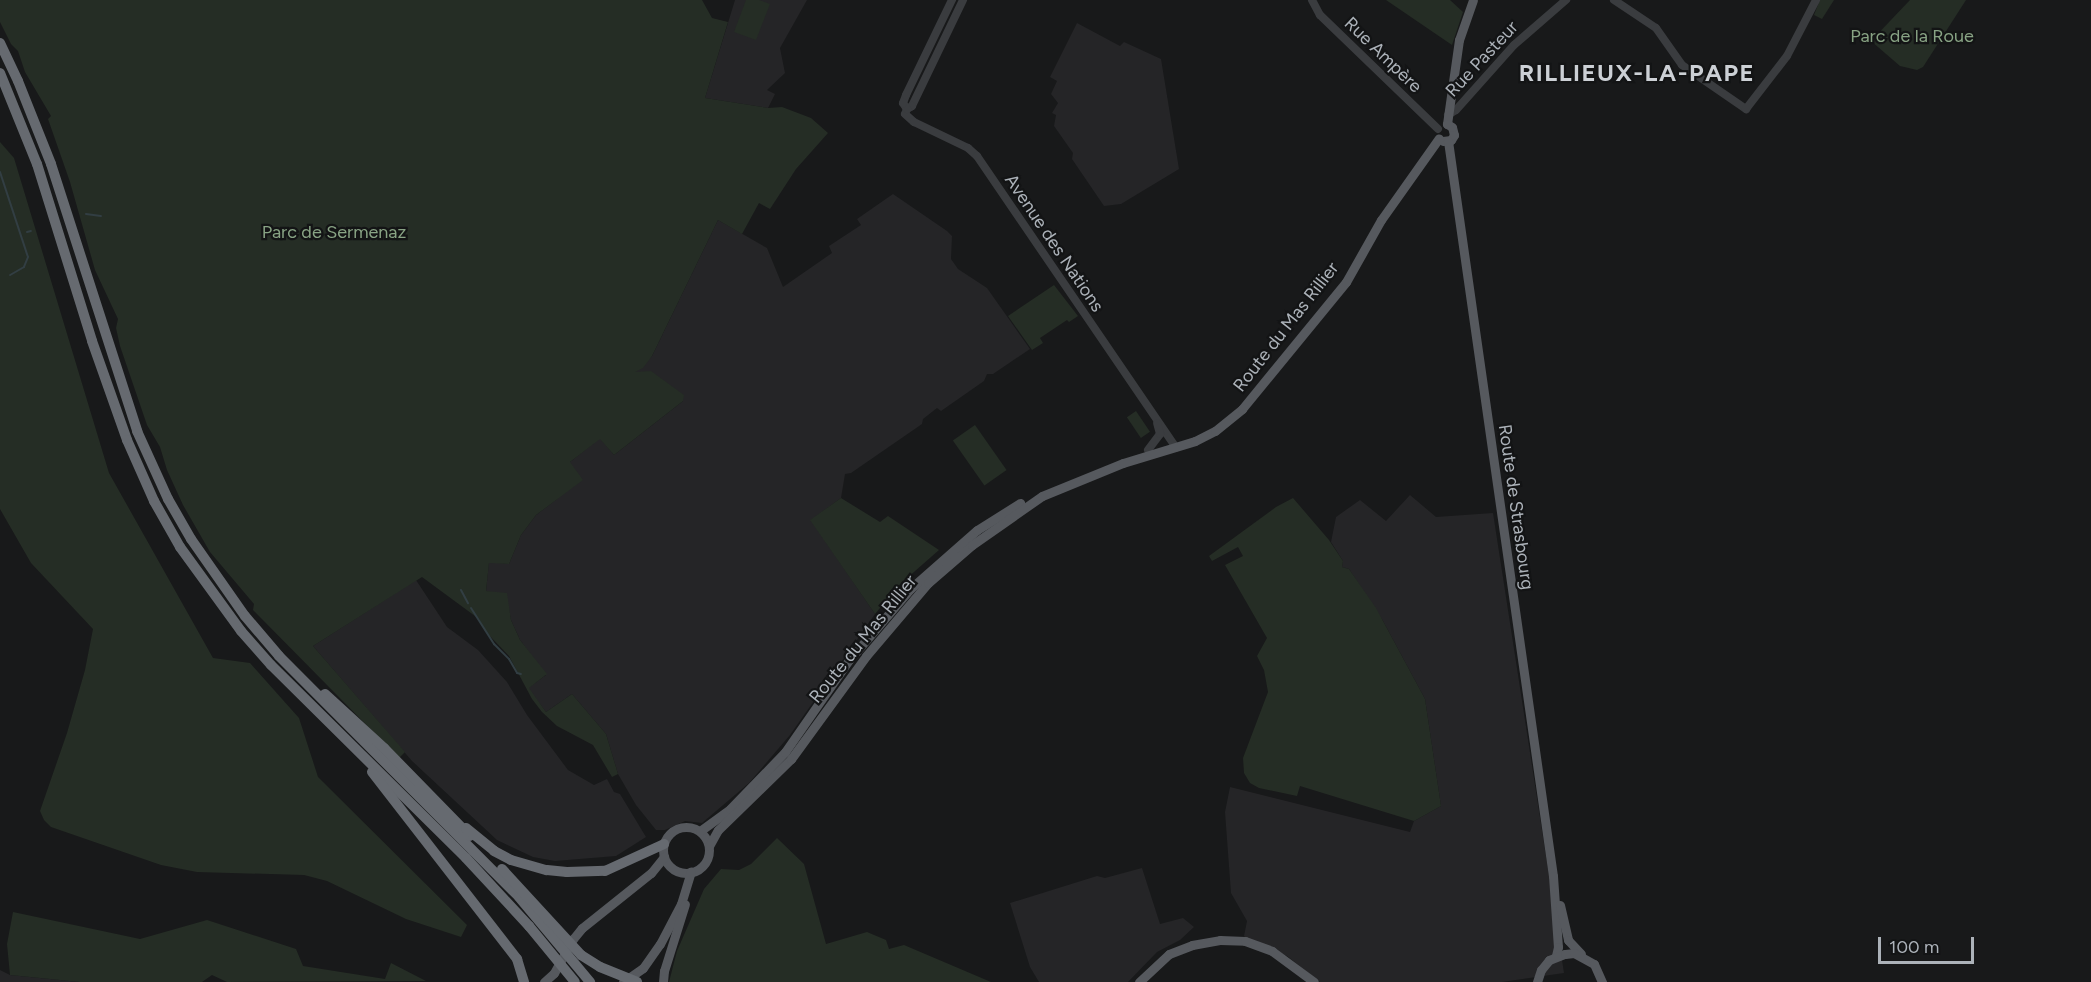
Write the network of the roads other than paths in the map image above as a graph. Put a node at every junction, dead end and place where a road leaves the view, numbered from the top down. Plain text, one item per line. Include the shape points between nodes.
1 (952, 0) edge
2 (963, 0) edge
3 (1312, 0) edge
4 (1473, 0) edge
5 (1566, 0) edge
6 (1614, 0) edge
7 (1816, 0) edge
8 (0, 43) edge
9 (0, 73) edge
10 (906, 111) junction
11 (1444, 129) junction
12 (1154, 416) junction
13 (1175, 445) junction
14 (1148, 450) junction
15 (228, 594) junction
16 (365, 759) junction
17 (454, 819) junction
18 (700, 831) junction
19 (664, 844) junction
20 (709, 846) junction
21 (664, 857) junction
22 (691, 872) junction
23 (1553, 876) junction
24 (686, 892) junction
25 (1556, 956) junction
26 (1583, 956) junction
27 (637, 978) edge
28 (1535, 981) edge
29 (524, 982) edge
30 (544, 982) edge
31 (575, 982) edge
32 (590, 982) edge
33 (623, 982) edge
34 (663, 982) edge
35 (1139, 982) edge
36 (1314, 982) edge
37 (1602, 982) edge

1 - 10 street via 905,97
2 - 10 street via 914,102
3 - 11 street, Rue Ampère via 1320,15
4 - 11 main road, Route de Strasbourg via 1459,40
5 - 11 street, Rue Pasteur via 1514,45
6 - 7 street via 1656,28 1682,65 1746,109 1787,56
8 - 15 highway via 51,164 119,381 147,456 179,520
9 - 16 highway via 50,200 116,410 154,501 195,570 241,631
10 - 12 street, Avenue des Nations via 914,122 977,156
11 - 13 main road, Route du Mas Rillier via 1386,212 1349,278 1253,398 1207,435
11 - 23 main road, Route de Strasbourg
12 - 13 street, Avenue des Nations
12 - 14 street via 1160,435
13 - 14 main road, Route du Mas Rillier
13 - 20 main road, Route du Mas Rillier via 1042,496 972,545 928,583 866,656 791,759 718,830
14 - 18 main road, Route du Mas Rillier via 1051,486 998,516 963,542 910,588 869,635 777,760 730,809
15 - 17 highway
15 - 32 highway via 295,673 519,897
16 - 29 highway via 381,786 518,959
16 - 31 highway via 505,900
17 - 19 highway via 494,850 547,870 605,871
17 - 27 highway via 581,955 600,967
18 - 19 main road via 680,827 670,833
18 - 20 main road
19 - 21 main road
20 - 22 main road via 706,862
21 - 22 main road via 672,868
21 - 30 main road via 651,873 573,939 554,973
22 - 24 main road
23 - 25 main road, Route de Strasbourg
23 - 26 main road, Route de Strasbourg via 1568,940
24 - 27 main road via 660,944
24 - 34 main road
25 - 26 main road
25 - 28 main road via 1543,966
26 - 37 main road, Route de Strasbourg via 1594,964
27 - 33 main road
35 - 36 main road via 1169,954 1220,940 1245,941 1272,951

